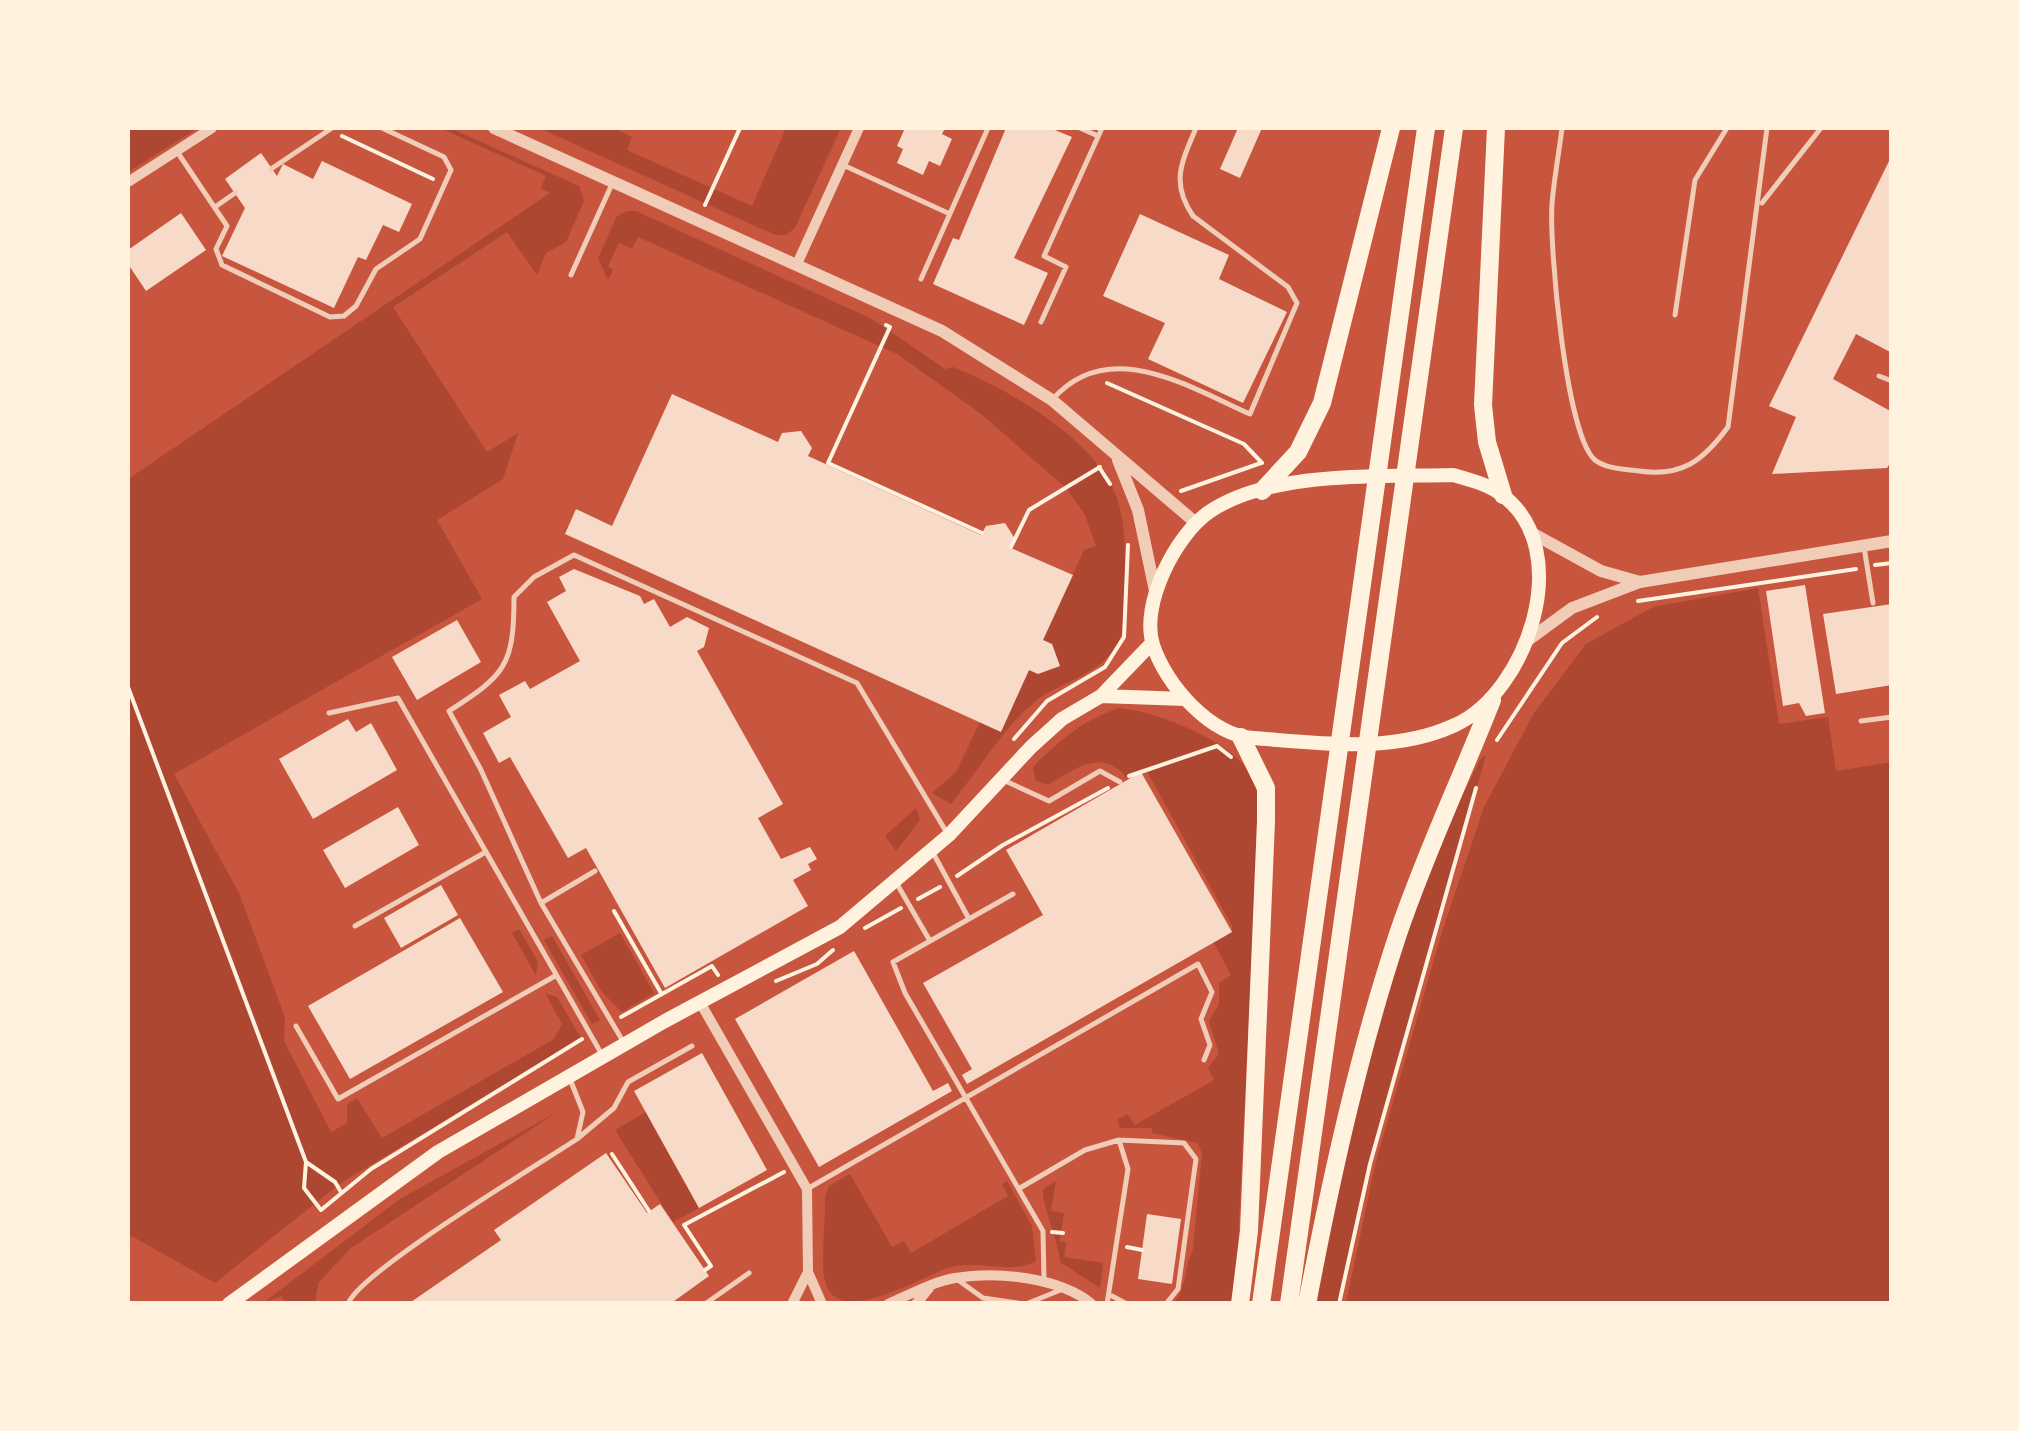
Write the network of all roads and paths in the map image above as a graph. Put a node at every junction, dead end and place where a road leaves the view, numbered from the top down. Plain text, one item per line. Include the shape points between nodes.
1 (212, 128) edge
2 (382, 128) edge
3 (494, 128) edge
4 (740, 128) edge
5 (859, 128) edge
6 (988, 128) edge
7 (1080, 128) edge
8 (1102, 128) edge
9 (1196, 128) edge
10 (1390, 128) edge
11 (1426, 128) edge
12 (1454, 128) edge
13 (1496, 128) edge
14 (1562, 128) edge
15 (1727, 128) edge
16 (1768, 128) edge
17 (1820, 128) edge
18 (331, 129) edge
19 (1098, 136) junction
20 (176, 151) junction
21 (842, 165) junction
22 (272, 169) dead end
23 (613, 181) junction
24 (128, 182) edge
25 (445, 184) junction
26 (235, 193) dead end
27 (1760, 205) junction
28 (215, 208) junction
29 (950, 214) junction
30 (698, 219) junction
31 (797, 264) junction
32 (571, 276) dead end
33 (921, 279) dead end
34 (885, 304) junction
35 (1676, 315) dead end
36 (1041, 322) dead end
37 (1880, 376) dead end
38 (1080, 380) junction
39 (1892, 381) edge
40 (1052, 400) junction
41 (1116, 456) junction
42 (1270, 458) dead end
43 (1262, 463) junction
44 (1099, 467) junction
45 (1262, 491) junction
46 (1114, 493) dead end
47 (1503, 495) junction
48 (1162, 496) junction
49 (1196, 523) junction
50 (1530, 532) junction
51 (982, 533) dead end
52 (1127, 534) dead end
53 (1892, 541) edge
54 (1864, 544) junction
55 (1012, 547) dead end
56 (1892, 563) edge
57 (1868, 567) junction
58 (1640, 582) junction
59 (1155, 592) junction
60 (1628, 602) dead end
61 (1873, 603) dead end
62 (1610, 611) dead end
63 (1528, 642) junction
64 (1152, 643) junction
65 (128, 686) edge
66 (1101, 696) junction
67 (1185, 700) junction
68 (1492, 700) junction
69 (329, 713) dead end
70 (1892, 717) edge
71 (1861, 722) dead end
72 (1240, 737) junction
73 (1013, 741) dead end
74 (1495, 742) dead end
75 (1254, 761) junction
76 (1481, 773) dead end
77 (1000, 779) junction
78 (1120, 782) junction
79 (949, 836) junction
80 (931, 850) junction
81 (484, 853) junction
82 (596, 871) dead end
83 (895, 881) junction
84 (949, 882) junction
85 (1013, 894) dead end
86 (541, 903) junction
87 (908, 904) junction
88 (614, 911) dead end
89 (969, 918) junction
90 (355, 926) dead end
91 (863, 930) dead end
92 (930, 941) junction
93 (837, 946) dead end
94 (555, 976) junction
95 (769, 983) dead end
96 (726, 990) junction
97 (662, 994) junction
98 (701, 1004) junction
99 (612, 1022) junction
100 (296, 1026) dead end
101 (590, 1034) junction
102 (624, 1044) junction
103 (692, 1046) dead end
104 (602, 1056) junction
105 (1204, 1060) dead end
106 (569, 1076) junction
107 (968, 1096) junction
108 (578, 1139) junction
109 (1119, 1140) junction
110 (612, 1154) dead end
111 (306, 1162) junction
112 (780, 1172) dead end
113 (1020, 1188) junction
114 (807, 1189) junction
115 (342, 1193) junction
116 (650, 1211) dead end
117 (684, 1225) junction
118 (678, 1230) dead end
119 (1118, 1242) junction
120 (1142, 1250) dead end
121 (705, 1270) dead end
122 (808, 1272) junction
123 (749, 1274) dead end
124 (955, 1278) junction
125 (1044, 1282) junction
126 (930, 1287) junction
127 (1066, 1288) junction
128 (1111, 1295) junction
129 (917, 1303) edge
130 (229, 1304) edge
131 (348, 1304) edge
132 (705, 1304) edge
133 (792, 1304) edge
134 (822, 1304) edge
135 (888, 1304) edge
136 (1025, 1304) edge
137 (1092, 1304) edge
138 (1106, 1304) edge
139 (1126, 1304) edge
140 (1166, 1304) edge
141 (1240, 1304) edge
142 (1261, 1304) edge
143 (1289, 1304) edge
144 (1307, 1304) edge
145 (1339, 1304) edge

1 - 20 street
2 - 25 lane via 450,162
3 - 23 street
4 - 30 path
5 - 21 street
6 - 29 lane
7 - 19 lane
8 - 19 lane
9 - 38 lane via 1178,188 1192,216 1294,293 1282,347 1250,414 1144,368
10 - 45 highway via 1322,403 1298,452
11 - 142 highway
12 - 143 highway
13 - 47 highway via 1482,405
14 - 27 lane via 1552,207 1569,396 1592,458 1605,466 1660,474 1684,470 1708,455 1728,427
15 - 35 lane via 1695,180
16 - 27 lane
17 - 27 lane
18 - 22 lane
18 - 25 path
19 - 36 lane via 1044,256 1066,267
20 - 24 street
20 - 28 lane
21 - 29 lane
21 - 31 street
23 - 30 street
23 - 32 lane
25 - 28 lane via 420,238 371,275 344,316 330,317 222,265 216,249 227,226
26 - 28 lane
29 - 33 lane
30 - 31 street
31 - 34 street
34 - 40 street via 989,358
34 - 51 path via 878,320 890,327 828,463
37 - 39 lane
38 - 40 lane
38 - 43 path via 1109,384 1244,444
40 - 41 street
41 - 44 path
41 - 48 street
41 - 59 street via 1138,510
42 - 43 path
43 - 48 path
44 - 46 path
44 - 55 path via 1029,510
45 - 47 main road via 1322,479 1453,475
45 - 49 main road via 1211,510
47 - 50 main road
48 - 49 street
49 - 59 main road
50 - 58 street via 1588,566
50 - 63 main road via 1538,572
52 - 73 path via 1124,637 1106,667 1047,701
53 - 54 street
54 - 57 lane
54 - 58 street
56 - 57 path
57 - 60 path
57 - 61 lane
58 - 63 street via 1572,608
59 - 64 main road
62 - 74 path via 1562,643
63 - 68 main road
64 - 66 main road
64 - 67 main road
65 - 111 path
66 - 67 main road
66 - 77 main road via 1062,718
67 - 72 main road
68 - 72 main road via 1457,725 1416,738 1354,744
68 - 144 highway via 1398,935 1350,1094
69 - 81 lane via 398,698
70 - 71 lane
72 - 75 highway
75 - 78 path via 1242,765 1216,746
75 - 141 highway via 1266,788 1266,822 1249,1231
76 - 145 path via 1370,1164
77 - 78 lane via 1049,801 1100,771
77 - 79 main road
78 - 84 path via 1003,844
79 - 80 main road
79 - 86 lane via 857,683 574,555 534,577 514,598 511,649 495,681 448,711
80 - 83 main road
80 - 84 lane
81 - 90 lane
81 - 94 lane
82 - 86 lane
83 - 87 lane
83 - 96 main road via 840,927
84 - 87 path
84 - 89 lane
85 - 89 lane
86 - 99 lane
87 - 91 path
87 - 92 lane
88 - 97 path
89 - 92 lane
92 - 107 lane via 893,962
93 - 95 path via 804,971
94 - 100 lane via 338,1099
94 - 101 lane
96 - 97 path via 712,966
96 - 98 main road
97 - 99 path
98 - 102 main road
98 - 114 street
99 - 102 lane
101 - 104 lane
101 - 115 path via 370,1169
102 - 104 main road
103 - 108 lane via 628,1082 614,1108
104 - 106 main road
105 - 107 lane via 1210,1044 1201,1019 1212,992 1198,964
106 - 108 lane via 583,1112
106 - 130 main road via 438,1152
107 - 113 lane
107 - 114 lane
108 - 131 lane via 388,1265 352,1292
109 - 113 lane via 1085,1150
109 - 119 lane via 1128,1168
109 - 140 lane via 1184,1143 1196,1159 1178,1289
110 - 116 path
111 - 115 path
111 - 115 path via 304,1188 320,1210
112 - 117 path
113 - 125 lane via 1043,1230
114 - 122 street
117 - 118 path
117 - 121 path via 711,1266
119 - 120 path
119 - 128 lane
122 - 133 street
122 - 134 street
123 - 132 lane
124 - 125 street
124 - 126 street
124 - 136 lane via 983,1298
125 - 127 street
126 - 129 street
126 - 135 street
127 - 136 lane
127 - 137 street
128 - 138 lane
128 - 139 lane

